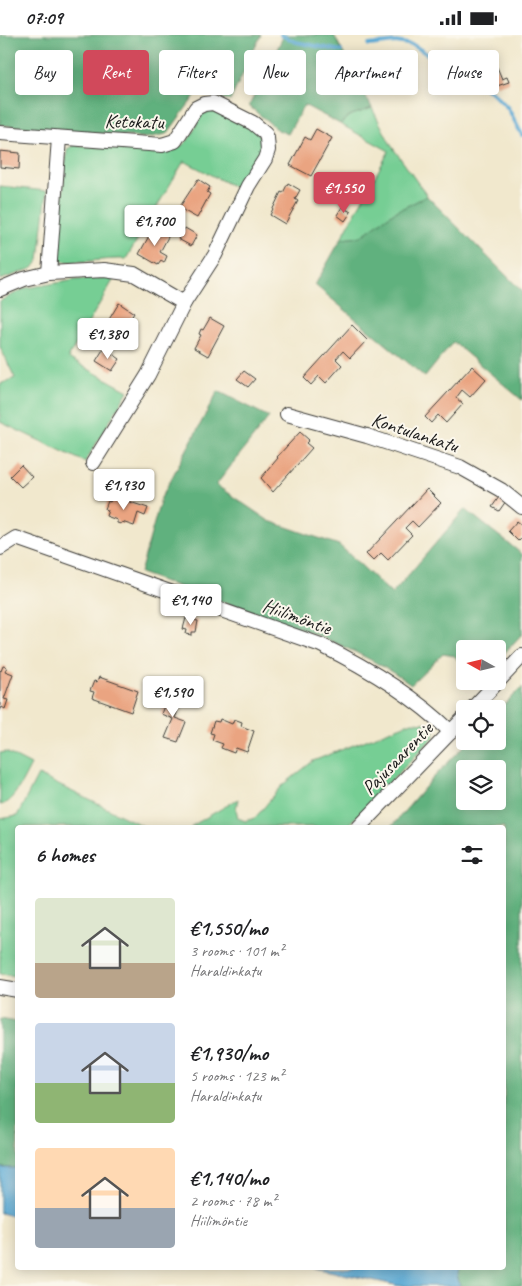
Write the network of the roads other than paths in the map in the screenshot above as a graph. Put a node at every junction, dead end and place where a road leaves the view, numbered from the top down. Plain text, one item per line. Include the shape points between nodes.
1 (0, 133) edge
2 (59, 138) junction
3 (49, 273) junction
4 (0, 289) edge
5 (184, 303) junction
6 (287, 414) dead end
7 (93, 463) dead end
8 (522, 507) edge
9 (0, 548) edge
10 (522, 656) edge
11 (480, 700) edge
12 (456, 727) edge
13 (451, 732) junction
14 (361, 825) edge
15 (0, 987) edge
16 (15, 990) edge

1 - 2 street, Ketokatu
2 - 3 street
2 - 5 street, Ketokatu via 162,145 175,141 196,108 208,103 217,104 262,129 267,138 265,159 243,196 226,236
3 - 4 street
3 - 5 street via 128,272
5 - 7 street via 148,375
6 - 8 street, Kontulankatu via 460,467 501,490
9 - 13 street, Hiilimöntie via 16,537 321,645 356,662 434,715
10 - 11 street
12 - 13 street, Pajusaarentie
13 - 14 street, Pajusaarentie
15 - 16 street

